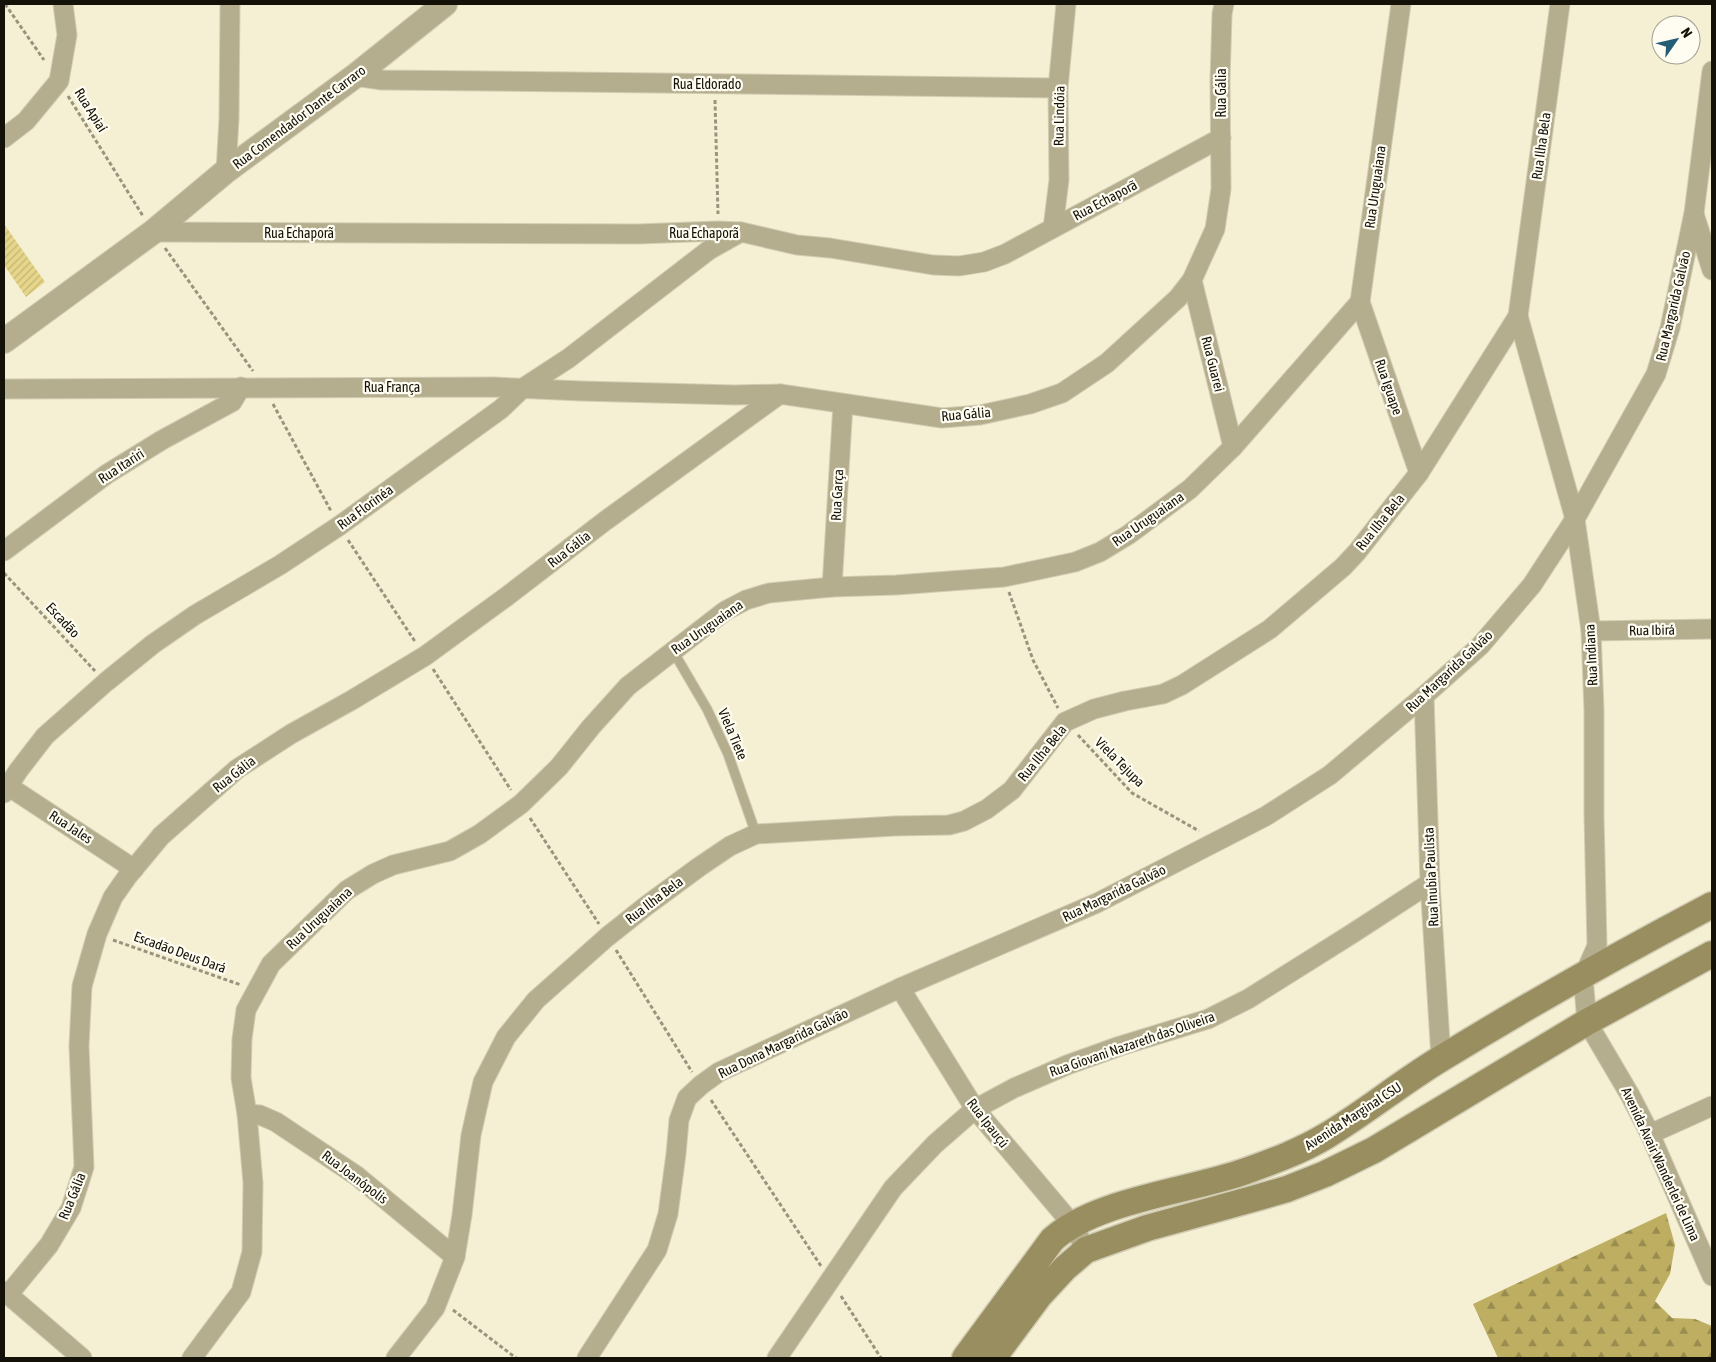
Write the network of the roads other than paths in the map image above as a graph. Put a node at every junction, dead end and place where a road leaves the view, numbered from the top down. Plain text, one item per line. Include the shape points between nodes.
1 (63, 4) edge
2 (230, 4) edge
3 (445, 4) edge
4 (1066, 4) edge
5 (1224, 4) edge
6 (1401, 4) edge
7 (1560, 4) edge
8 (1712, 71) edge
9 (355, 76) junction
10 (1058, 88) junction
11 (4, 138) edge
12 (1221, 138) junction
13 (226, 171) junction
14 (1694, 213) junction
15 (1053, 228) junction
16 (153, 232) junction
17 (741, 232) junction
18 (1712, 270) edge
19 (1192, 280) junction
20 (1360, 302) junction
21 (1518, 316) junction
22 (4, 341) edge
23 (241, 387) junction
24 (523, 388) junction
25 (4, 389) edge
26 (780, 394) junction
27 (843, 404) junction
28 (1233, 447) junction
29 (1419, 473) junction
30 (1575, 519) junction
31 (4, 551) edge
32 (832, 587) junction
33 (1712, 629) edge
34 (1591, 631) junction
35 (673, 651) junction
36 (1424, 696) junction
37 (6, 790) edge
38 (756, 834) junction
39 (134, 869) junction
40 (1430, 883) junction
41 (1712, 905) edge
42 (1712, 954) edge
43 (900, 988) junction
44 (1586, 999) junction
45 (869, 1002) joint
46 (1441, 1058) junction
47 (1712, 1106) edge
48 (975, 1109) junction
49 (247, 1114) junction
50 (1650, 1134) junction
51 (1072, 1224) junction
52 (1086, 1250) junction
53 (455, 1258) junction
54 (1711, 1271) edge
55 (6, 1293) edge
56 (82, 1358) edge
57 (192, 1358) edge
58 (396, 1358) edge
59 (588, 1358) edge
60 (777, 1358) edge
61 (965, 1358) edge
62 (993, 1358) edge

1 - 11 street via 67,35 59,81 26,121
2 - 13 street
3 - 9 street, Rua Comendador Dante Carraro
4 - 10 street, Rua Lindóia
5 - 12 street, Rua Gália
6 - 20 street, Rua Uruguaiana
7 - 21 street, Rua Ilha Bela
8 - 14 street, Rua Margarida Galvão
9 - 10 street, Rua Eldorado via 382,80
9 - 13 street, Rua Comendador Dante Carraro
10 - 15 street, Rua Lindóia via 1059,180
12 - 15 street, Rua Echaporã
12 - 19 street, Rua Gália via 1221,189 1215,229
13 - 16 street, Rua Comendador Dante Carraro
14 - 18 street
14 - 30 street, Rua Margarida Galvão via 1670,328 1656,374
15 - 17 street, Rua Echaporã via 991,260 959,266 797,245
16 - 17 street, Rua Echaporã
16 - 22 street, Rua Comendador Dante Carraro
17 - 24 street, Rua Florinéa via 709,250 569,358
19 - 27 street, Rua Gália via 1166,310 1107,363 1062,393 980,415 942,418
19 - 28 street, Rua Guarei
20 - 28 street, Rua Uruguaiana
20 - 29 street, Rua Iguape
21 - 29 street, Rua Ilha Bela
21 - 30 street, Rua Indiana
23 - 24 street, Rua França
23 - 25 street, Rua França
23 - 31 street, Rua Itariri via 232,402 107,474
24 - 26 street, Rua França via 581,392
24 - 37 street, Rua Florinéa via 501,409 339,526 153,644 45,736
26 - 27 street, Rua Gália
26 - 39 street, Rua Gália via 425,656 237,769 161,836
27 - 32 street, Rua Garça
28 - 32 street, Rua Uruguaiana via 1190,489 1128,535 1075,562 1004,577
29 - 38 street, Rua Ilha Bela via 1357,552 1270,629 1182,686 1163,694 1094,709 1065,722 1012,790 987,809 949,825
30 - 34 street, Rua Indiana
30 - 36 street, Rua Margarida Galvão via 1526,593 1480,646
32 - 35 street, Rua Uruguaiana via 769,593 746,600
33 - 34 street, Rua Ibirá
34 - 44 street, Rua Indiana via 1597,946
35 - 38 lane, Viela Tiete via 707,709 728,754
35 - 49 street, Rua Uruguaiana via 628,686 559,767 521,804 450,851 393,865 347,890 271,964 246,1010 241,1078
36 - 40 street, Rua Inubia Paulista
36 - 43 street, Rua Margarida Galvão via 1330,775 1266,816 1097,903
37 - 39 street, Rua Jales
38 - 53 street, Rua Ilha Bela via 730,846 699,867 607,936 536,1000 506,1037 481,1090 471,1134
39 - 55 street, Rua Gália via 113,897 82,986 79,1046 84,1167 71,1208 49,1245
40 - 46 street, Rua Inubia Paulista
40 - 48 street, Rua Giovani Nazareth das Oliveira via 1248,999 1208,1019 1066,1065
41 - 44 main road, Avenida Marginal CSU
42 - 44 main road, Avenida Marginal CSU
43 - 45 street, Rua Margarida Galvão
43 - 48 street, Rua Ipauçú
44 - 46 main road, Avenida Marginal CSU
44 - 50 street, Avenida Avair Wanderlei de Lima
44 - 52 main road, Avenida Marginal CSU via 1374,1150 1287,1189 1146,1228
45 - 59 street, Rua Dona Margarida Galvão via 719,1072 687,1098 679,1120 668,1214 657,1250
46 - 51 main road, Avenida Marginal CSU via 1302,1149 1236,1175 1121,1205
47 - 50 street
48 - 51 street, Rua Ipauçú
48 - 60 street, Rua Giovani Nazareth das Oliveira via 935,1144 893,1188
49 - 53 street, Rua Joanópolis via 276,1122 357,1176
49 - 57 street, Rua Uruguaiana via 253,1183 252,1252 241,1292
50 - 54 street, Avenida Avair Wanderlei de Lima
51 - 52 street, Rua Ipauçú
51 - 61 main road, Avenida Marginal CSU via 1052,1240
52 - 62 main road, Avenida Marginal CSU via 1039,1296
53 - 58 street, Rua Ilha Bela via 434,1308
55 - 56 street

